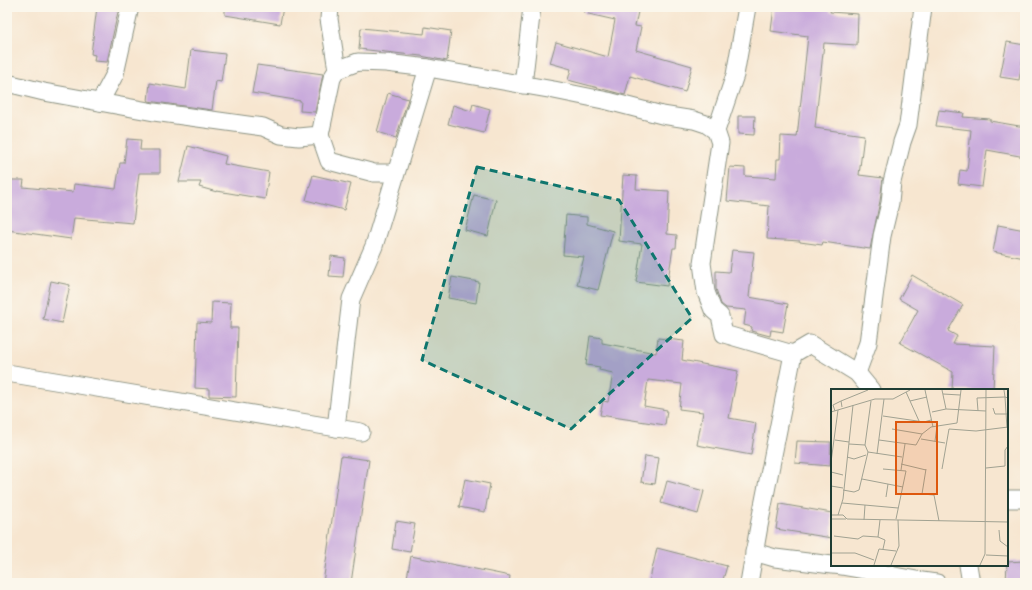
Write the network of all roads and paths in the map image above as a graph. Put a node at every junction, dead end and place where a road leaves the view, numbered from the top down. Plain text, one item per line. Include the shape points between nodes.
1 (130, 7) edge
2 (330, 7) edge
3 (532, 7) edge
4 (746, 7) edge
5 (922, 7) edge
6 (428, 68) junction
7 (337, 70) junction
8 (7, 83) edge
9 (523, 85) junction
10 (100, 102) junction
11 (716, 131) junction
12 (320, 135) junction
13 (395, 173) junction
14 (793, 354) junction
15 (7, 373) edge
16 (857, 373) junction
17 (870, 389) edge
18 (336, 428) junction
19 (361, 432) dead end
20 (1008, 499) edge
21 (1025, 499) edge
22 (754, 552) junction
23 (831, 565) edge
24 (839, 566) edge
25 (968, 566) edge
26 (749, 583) edge
27 (937, 583) edge
28 (971, 583) edge

1 - 10 street via 115,74
2 - 7 street via 329,19
3 - 9 street
4 - 11 street via 735,75
5 - 16 street via 908,126 892,182 882,236 868,343
6 - 7 street via 358,62
6 - 9 street
6 - 13 street
7 - 12 street via 332,78
8 - 10 street
9 - 11 street via 694,120
10 - 12 street via 263,127 280,135
11 - 14 street via 720,143 702,263 706,292 713,310 720,316 724,334
12 - 13 street via 329,161 374,173
13 - 18 street via 374,246 351,299
14 - 16 street via 810,344
14 - 22 street
15 - 18 street
16 - 17 street
18 - 19 street
20 - 21 street
22 - 23 street via 775,558
22 - 26 street
24 - 27 street
25 - 28 street

